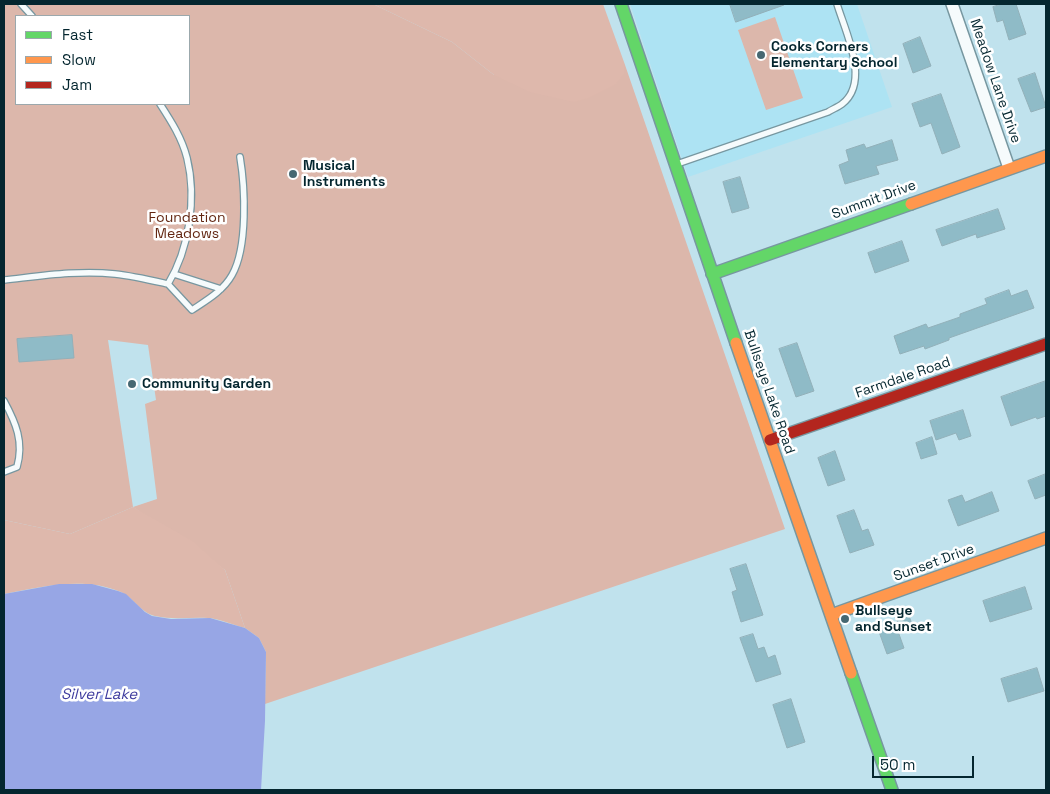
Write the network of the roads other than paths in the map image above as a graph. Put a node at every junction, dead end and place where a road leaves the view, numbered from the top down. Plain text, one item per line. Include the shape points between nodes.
1 (22, 4) edge
2 (621, 4) edge
3 (836, 4) edge
4 (952, 4) edge
5 (31, 15) edge
6 (161, 105) edge
7 (1046, 156) edge
8 (240, 157) dead end
9 (675, 165) junction
10 (1009, 168) junction
11 (174, 274) junction
12 (712, 274) junction
13 (4, 280) edge
14 (168, 284) junction
15 (221, 289) junction
16 (1046, 344) edge
17 (4, 401) edge
18 (770, 440) junction
19 (4, 472) edge
20 (1046, 538) edge
21 (831, 615) junction
22 (892, 790) edge

1 - 5 lane
2 - 9 street, Bullseye Lake Road
3 - 9 lane via 854,58 857,78 852,93 843,104
4 - 10 street, Meadow Lane Drive
6 - 11 lane via 179,136 191,181 188,230
7 - 10 street, Summit Drive
8 - 15 lane via 243,234 238,261
9 - 12 street, Bullseye Lake Road
10 - 12 street, Summit Drive
11 - 14 lane
11 - 15 lane
12 - 18 street, Bullseye Lake Road
13 - 14 lane via 87,272
14 - 15 lane via 192,310
16 - 18 street, Farmdale Road
17 - 19 lane via 19,431 20,454 17,467
18 - 21 street, Bullseye Lake Road
20 - 21 street, Sunset Drive
21 - 22 street, Bullseye Lake Road

